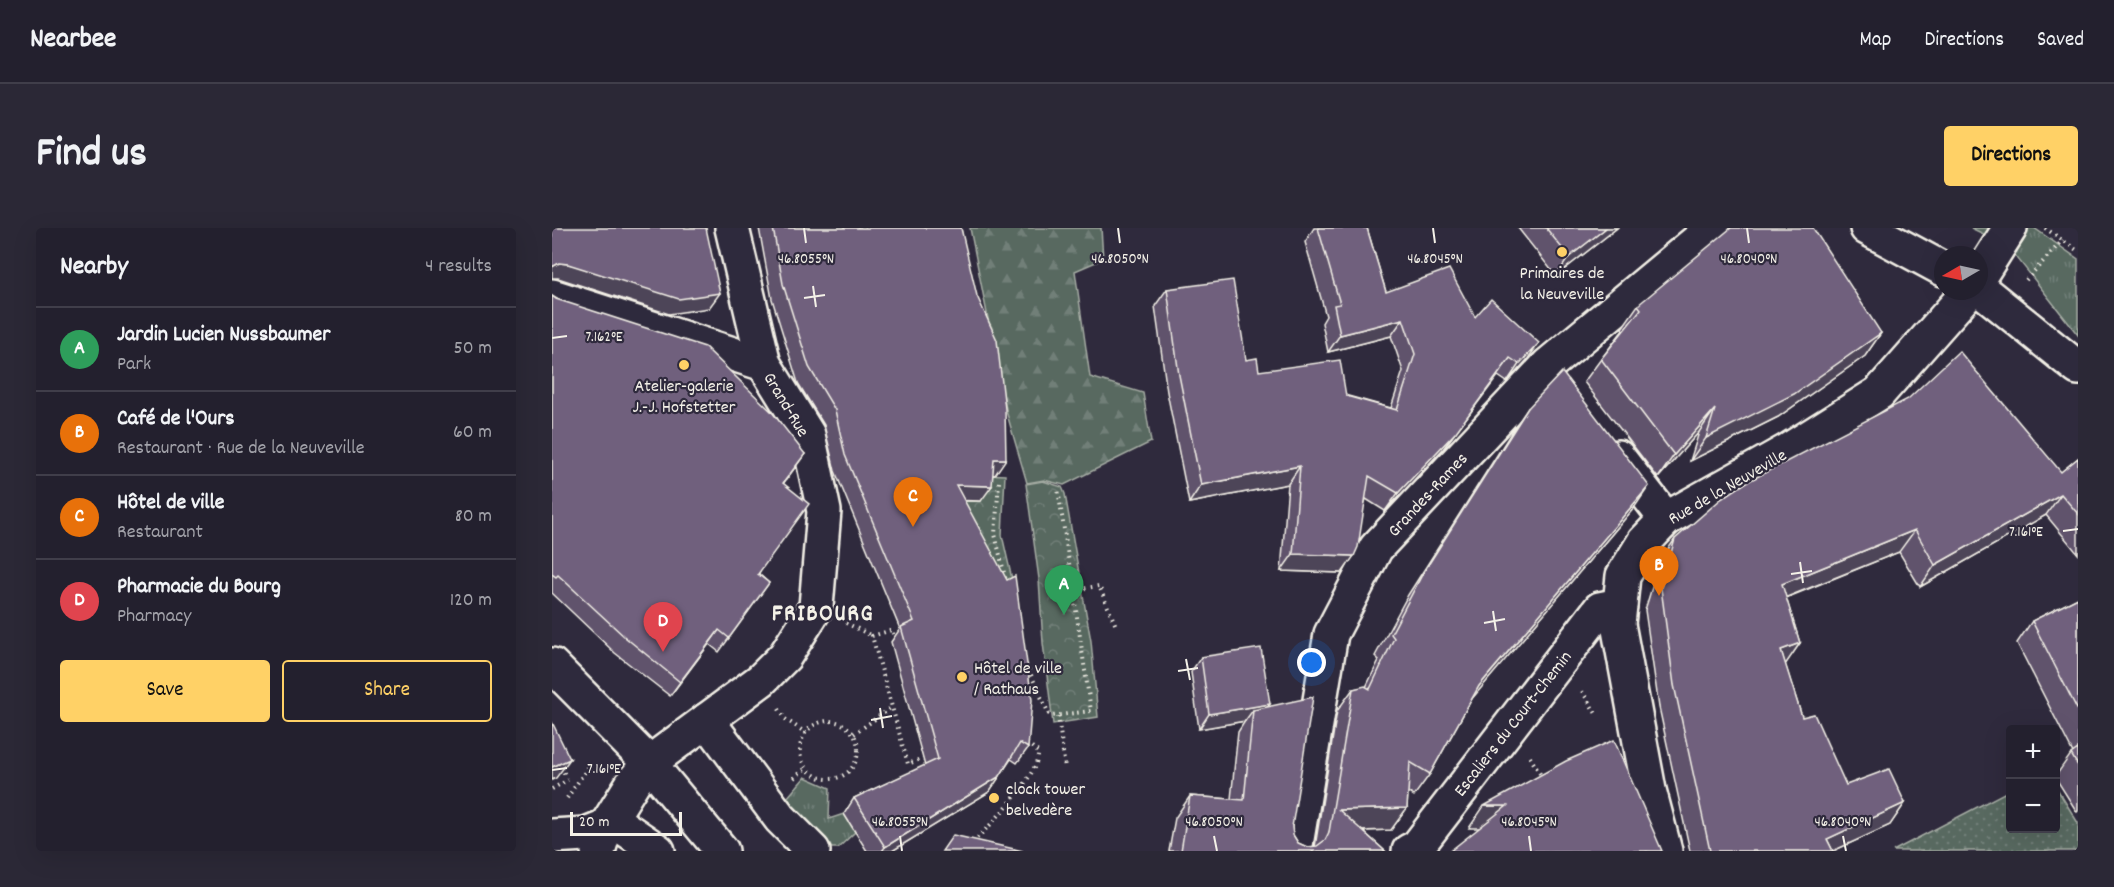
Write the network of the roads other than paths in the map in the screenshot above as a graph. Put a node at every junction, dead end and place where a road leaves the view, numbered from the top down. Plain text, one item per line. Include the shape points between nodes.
1 (732, 228) edge
2 (1713, 228) edge
3 (1867, 228) edge
4 (1934, 264) edge
5 (1988, 295) edge
6 (552, 296) edge
7 (1961, 300) edge
8 (764, 364) junction
9 (1548, 365) junction
10 (2078, 368) edge
11 (1569, 393) edge
12 (1597, 429) edge
13 (1666, 519) junction
14 (1620, 605) junction
15 (552, 665) edge
16 (707, 720) junction
17 (649, 763) junction
18 (605, 832) edge
19 (552, 836) edge
20 (658, 851) edge
21 (722, 851) edge
22 (813, 851) edge
23 (1295, 851) edge
24 (1409, 851) edge
25 (1665, 851) edge

1 - 8 street, Grand-Rue
2 - 9 street, Grandes-Rames
3 - 4 street
5 - 10 street
6 - 8 street
7 - 13 street, Rue de la Neuveville via 1880,393
8 - 16 street, Grand-Rue via 808,435 825,511 816,607 785,656 741,696
9 - 11 street
9 - 23 street, Grandes-Rames via 1376,548 1331,634
12 - 13 street
13 - 14 street, Rue de la Neuveville via 1644,542 1623,576
14 - 24 street, Escaliers du Court-Chemin via 1600,609 1417,847
14 - 25 street, Rue de la Neuveville via 1618,624 1648,790
15 - 17 street
16 - 17 street, Grand-Rue
16 - 22 street via 780,818
17 - 18 street, Grand-Rue
17 - 21 street
18 - 19 street
18 - 20 street

